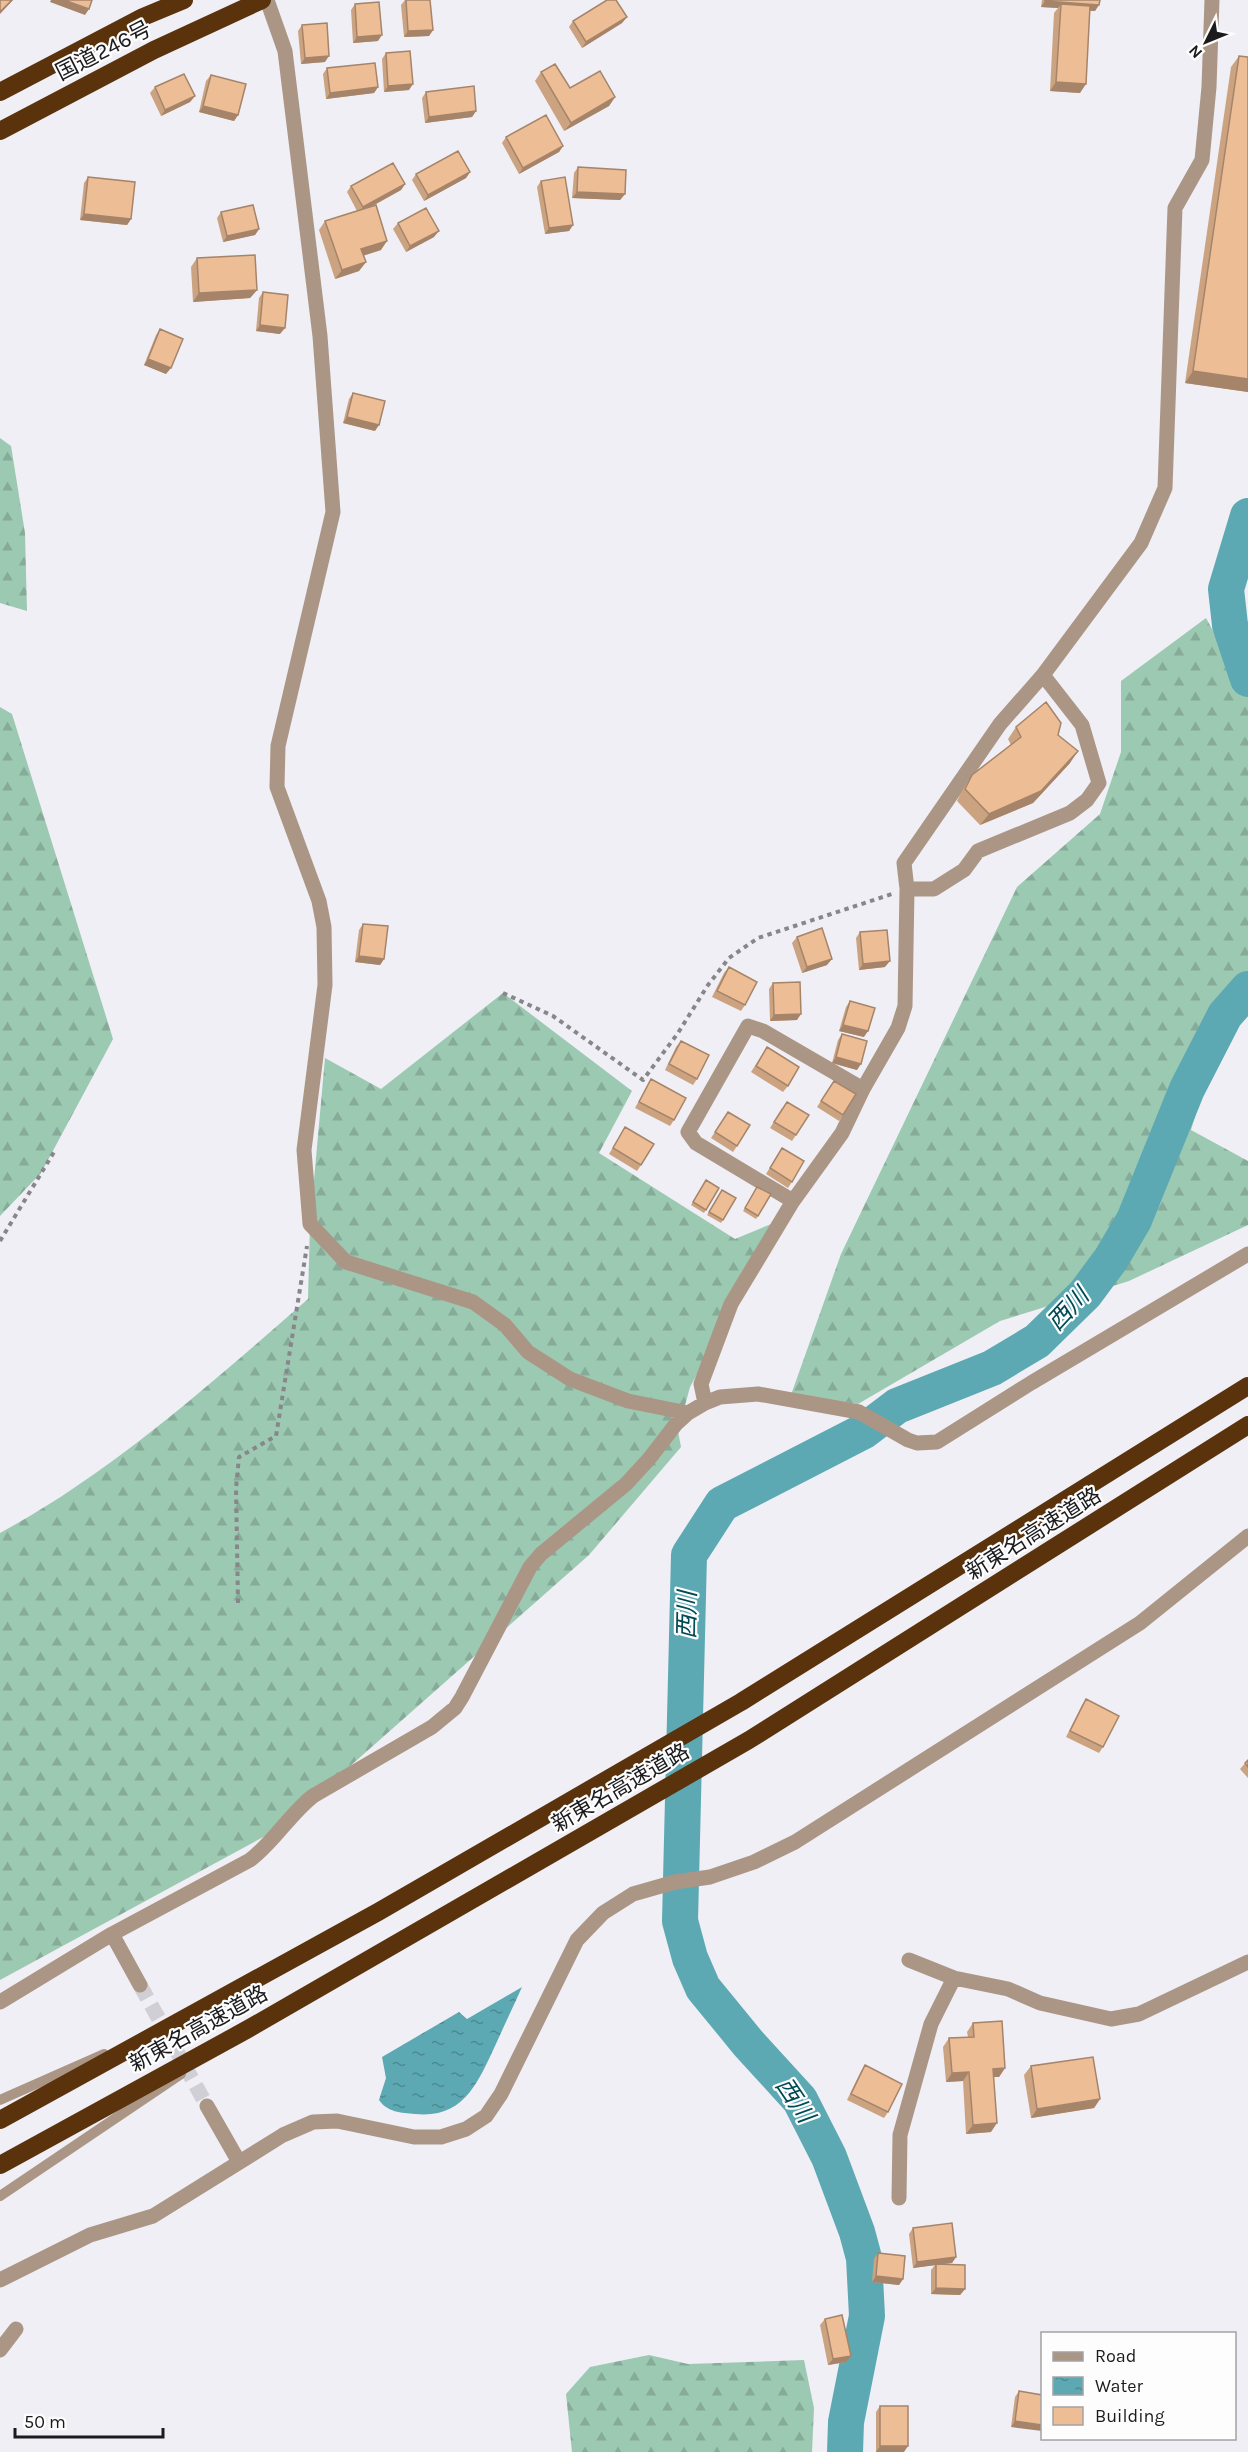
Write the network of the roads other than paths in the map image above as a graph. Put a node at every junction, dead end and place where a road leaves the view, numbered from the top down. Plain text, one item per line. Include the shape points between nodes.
1 (184, 0) edge
2 (262, 0) edge
3 (267, 0) edge
4 (1212, 0) edge
5 (0, 92) edge
6 (0, 131) edge
7 (1043, 675) junction
8 (907, 889) junction
9 (863, 1089) junction
10 (793, 1201) junction
11 (1248, 1254) edge
12 (1248, 1386) edge
13 (705, 1403) junction
14 (688, 1413) junction
15 (1248, 1425) edge
16 (1248, 1536) edge
17 (112, 1934) junction
18 (909, 1960) dead end
19 (1248, 1962) edge
20 (954, 1978) junction
21 (140, 1985) tunnel mouth
22 (0, 2002) edge
23 (187, 2017) junction
24 (248, 2029) junction
25 (0, 2100) edge
26 (207, 2106) tunnel mouth
27 (0, 2120) edge
28 (239, 2162) junction
29 (0, 2165) edge
30 (0, 2196) edge
31 (899, 2198) dead end
32 (0, 2280) edge
33 (16, 2329) dead end
34 (0, 2350) edge

1 - 5 highway, 国道246号 via 143,17
2 - 6 highway, 国道246号 via 154,50
3 - 14 street via 285,51 320,336 333,512 278,746 277,787 319,901 324,927 325,985 304,1150 310,1224 346,1262 473,1302 505,1325 528,1352 570,1379 628,1401
4 - 7 street via 1202,160 1175,208 1165,488 1141,543
7 - 8 street via 1000,724 904,863
7 - 8 street via 1082,725 1099,783 1088,800 1070,813 978,851 964,870 934,889
8 - 9 street via 905,1006 898,1028
9 - 10 street via 842,1133
9 - 10 street via 748,1026 688,1132 696,1143
10 - 13 street via 731,1304 701,1384
11 - 13 street via 937,1442 917,1443 859,1412 758,1394 720,1397
12 - 23 highway, 新東名高速道路 via 741,1702 378,1912
13 - 14 street
14 - 17 street via 638,1473 535,1560 462,1697 445,1718 313,1796 250,1860
15 - 24 highway, 新東名高速道路 via 748,1740
16 - 28 street via 1140,1623 795,1842 710,1877 633,1893 603,1913 577,1940 501,2094 486,2116 466,2129 441,2137 414,2137 337,2121 313,2122
17 - 21 street
17 - 22 street
18 - 20 street
19 - 20 street via 1138,2014 1111,2019 1040,2003 1008,1989
20 - 31 street via 931,2024 900,2134
23 - 25 lane
23 - 27 highway, 新東名高速道路
24 - 29 highway, 新東名高速道路
24 - 30 lane
26 - 28 street
28 - 32 street via 153,2216 90,2235
33 - 34 street

